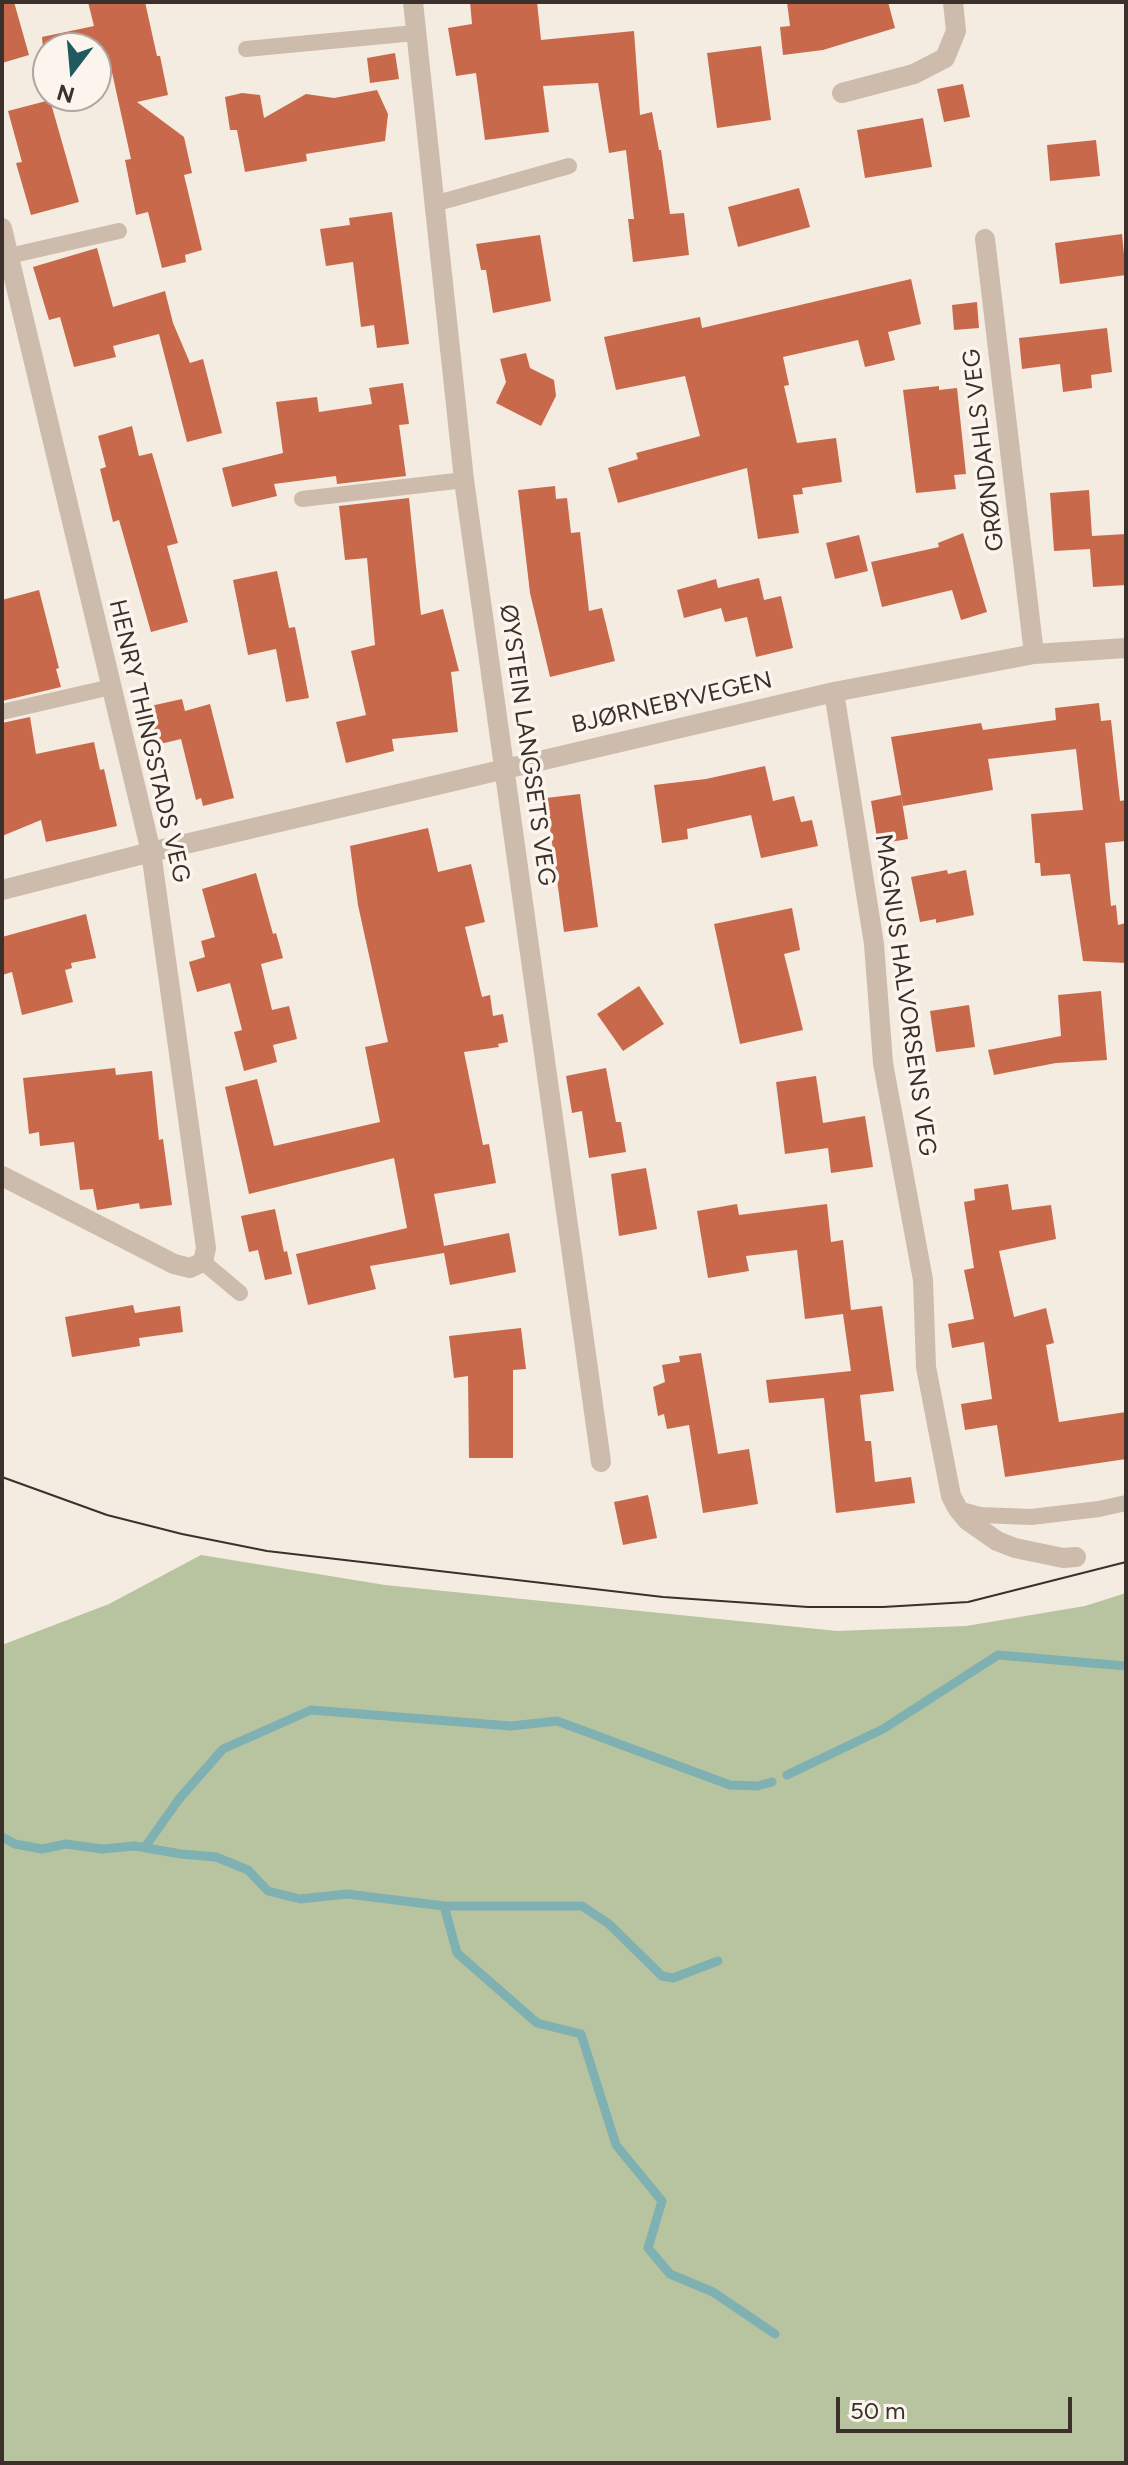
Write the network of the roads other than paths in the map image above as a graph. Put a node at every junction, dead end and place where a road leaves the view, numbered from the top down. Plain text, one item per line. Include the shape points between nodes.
1 (413, 2) edge
2 (953, 2) edge
3 (415, 33) junction
4 (246, 49) dead end
5 (842, 93) dead end
6 (569, 166) dead end
7 (434, 204) junction
8 (2, 228) edge
9 (119, 231) dead end
10 (985, 239) dead end
11 (9, 256) junction
12 (9, 285) edge
13 (464, 480) junction
14 (302, 499) dead end
15 (1126, 648) edge
16 (1034, 654) junction
17 (111, 687) junction
18 (834, 692) junction
19 (2, 712) edge
20 (504, 769) junction
21 (151, 852) junction
22 (2, 890) edge
23 (2, 1176) edge
24 (203, 1262) junction
25 (240, 1293) dead end
26 (601, 1462) dead end
27 (954, 1502) junction
28 (1126, 1503) edge
29 (1076, 1557) dead end

1 - 3 street, ØYSTEIN LANGSETS VEG
2 - 5 street via 956,31 945,58 914,74
3 - 4 lane
3 - 7 street, ØYSTEIN LANGSETS VEG
6 - 7 lane
7 - 13 street, ØYSTEIN LANGSETS VEG
8 - 11 street, HENRY THINGSTADS VEG
9 - 11 lane
10 - 16 street, GRØNDAHLS VEG
11 - 12 street, HENRY THINGSTADS VEG
12 - 17 street, HENRY THINGSTADS VEG
13 - 14 lane
13 - 20 street, ØYSTEIN LANGSETS VEG
15 - 16 street, BJØRNEBYVEGEN
16 - 18 street, BJØRNEBYVEGEN
17 - 19 lane
17 - 21 street, HENRY THINGSTADS VEG
18 - 20 street, BJØRNEBYVEGEN
18 - 27 street, MAGNUS HALVORSENS VEG via 874,944 883,1063 923,1280 926,1367
20 - 21 street, BJØRNEBYVEGEN
20 - 26 street, ØYSTEIN LANGSETS VEG
21 - 22 street, BJØRNEBYVEGEN
21 - 24 street, HENRY THINGSTADS VEG via 206,1248
23 - 24 street via 174,1264 190,1268
24 - 25 lane
27 - 28 lane via 980,1515 1031,1517
27 - 29 street via 982,1533 997,1541

